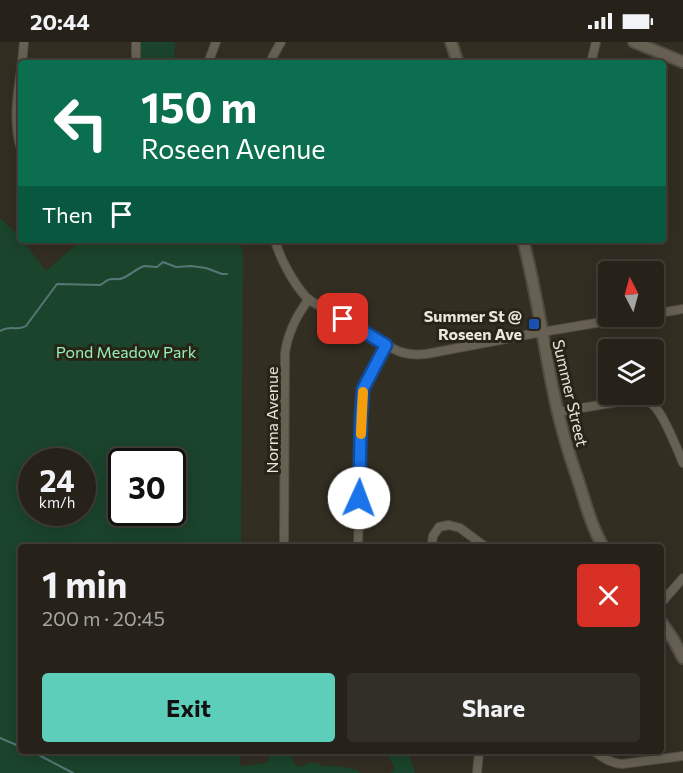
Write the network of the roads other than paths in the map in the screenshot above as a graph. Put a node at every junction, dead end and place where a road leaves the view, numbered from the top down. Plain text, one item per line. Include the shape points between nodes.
1 (24, 42) edge
2 (136, 42) edge
3 (216, 42) edge
4 (281, 42) edge
5 (451, 42) edge
6 (596, 42) edge
7 (634, 42) edge
8 (679, 59) edge
9 (22, 60) edge
10 (136, 60) edge
11 (209, 60) edge
12 (272, 60) edge
13 (457, 60) edge
14 (592, 60) edge
15 (18, 91) edge
16 (18, 133) edge
17 (276, 243) edge
18 (524, 243) edge
19 (309, 299) junction
20 (683, 309) edge
21 (664, 312) edge
22 (598, 323) edge
23 (542, 332) junction
24 (386, 345) junction
25 (558, 412) junction
26 (683, 463) edge
27 (284, 544) edge
28 (358, 544) edge
29 (432, 544) edge
30 (482, 544) edge
31 (602, 544) edge
32 (683, 578) edge
33 (664, 600) edge
34 (664, 626) edge
35 (683, 658) edge
36 (479, 754) edge
37 (598, 754) edge
38 (683, 756) edge
39 (477, 773) edge

1 - 9 street
2 - 10 street
3 - 11 street
4 - 12 street
5 - 13 street
6 - 14 street
7 - 8 street
15 - 16 street
17 - 19 street
18 - 23 street, Summer Street
19 - 24 street
19 - 27 street, Norma Avenue via 289,331 285,353
20 - 21 street
22 - 23 street
23 - 24 street via 426,354 412,355
23 - 25 street, Summer Street
24 - 28 street via 363,389
25 - 26 street via 636,399 649,403 659,411
25 - 31 street, Summer Street via 586,506
29 - 30 street via 439,527 449,525
32 - 33 street
34 - 35 street
36 - 39 street
37 - 38 street via 613,767

